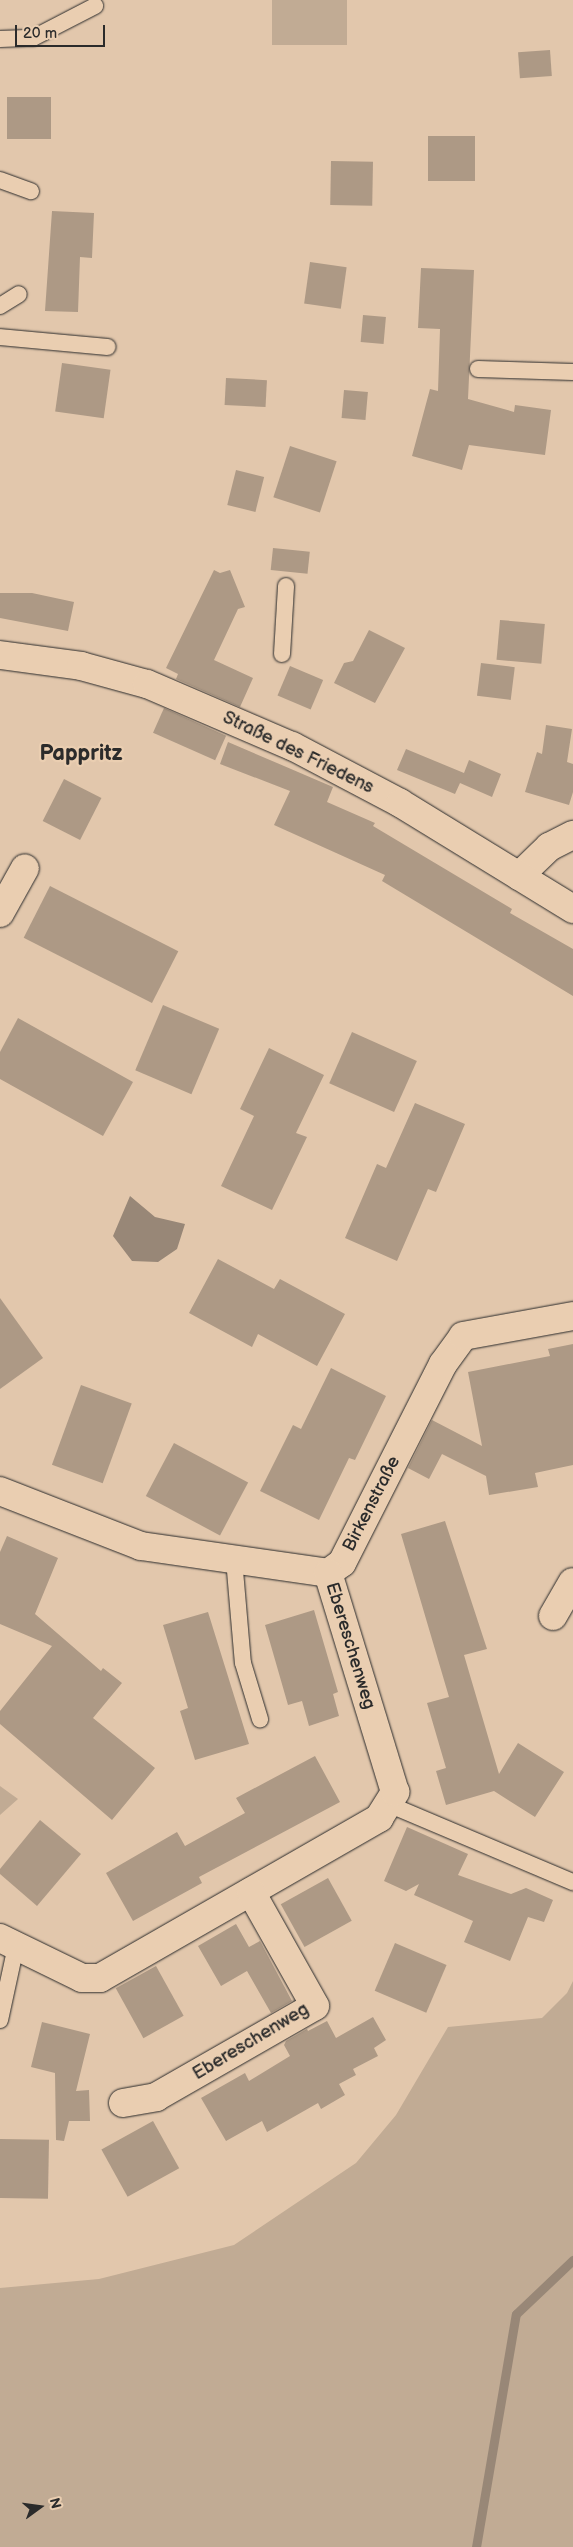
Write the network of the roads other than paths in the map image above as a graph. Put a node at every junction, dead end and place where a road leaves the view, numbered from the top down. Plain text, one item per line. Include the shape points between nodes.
1 (95, 6) dead end
2 (0, 39) edge
3 (0, 180) edge
4 (31, 191) dead end
5 (19, 294) dead end
6 (0, 306) edge
7 (0, 337) edge
8 (108, 347) dead end
9 (478, 369) dead end
10 (573, 372) edge
11 (286, 586) dead end
12 (282, 654) dead end
13 (0, 656) edge
14 (573, 836) edge
15 (25, 868) dead end
16 (519, 876) junction
17 (573, 909) edge
18 (0, 913) edge
19 (573, 1316) edge
20 (0, 1491) edge
21 (234, 1559) junction
22 (328, 1573) junction
23 (573, 1582) edge
24 (553, 1616) dead end
25 (260, 1719) dead end
26 (388, 1804) junction
27 (573, 1882) edge
28 (251, 1892) junction
29 (8, 1942) edge
30 (0, 2020) edge
31 (123, 2103) dead end

1 - 2 lane via 33,38
3 - 4 lane
5 - 6 lane
7 - 8 lane
9 - 10 lane
11 - 12 lane
13 - 16 street, Straße des Friedens via 81,666 156,688 292,746 400,803
14 - 16 street via 549,847
15 - 18 street
16 - 17 street, Straße des Friedens
19 - 22 street, Birkenstraße via 463,1336 443,1364 342,1563
20 - 21 street via 141,1546
21 - 22 street
21 - 25 lane via 243,1663
22 - 26 street, Ebereschenweg via 395,1792
23 - 24 street
26 - 27 lane
26 - 28 street via 379,1818
28 - 29 street via 100,1978 82,1978
28 - 31 street, Ebereschenweg via 315,2006 156,2097
29 - 30 lane

